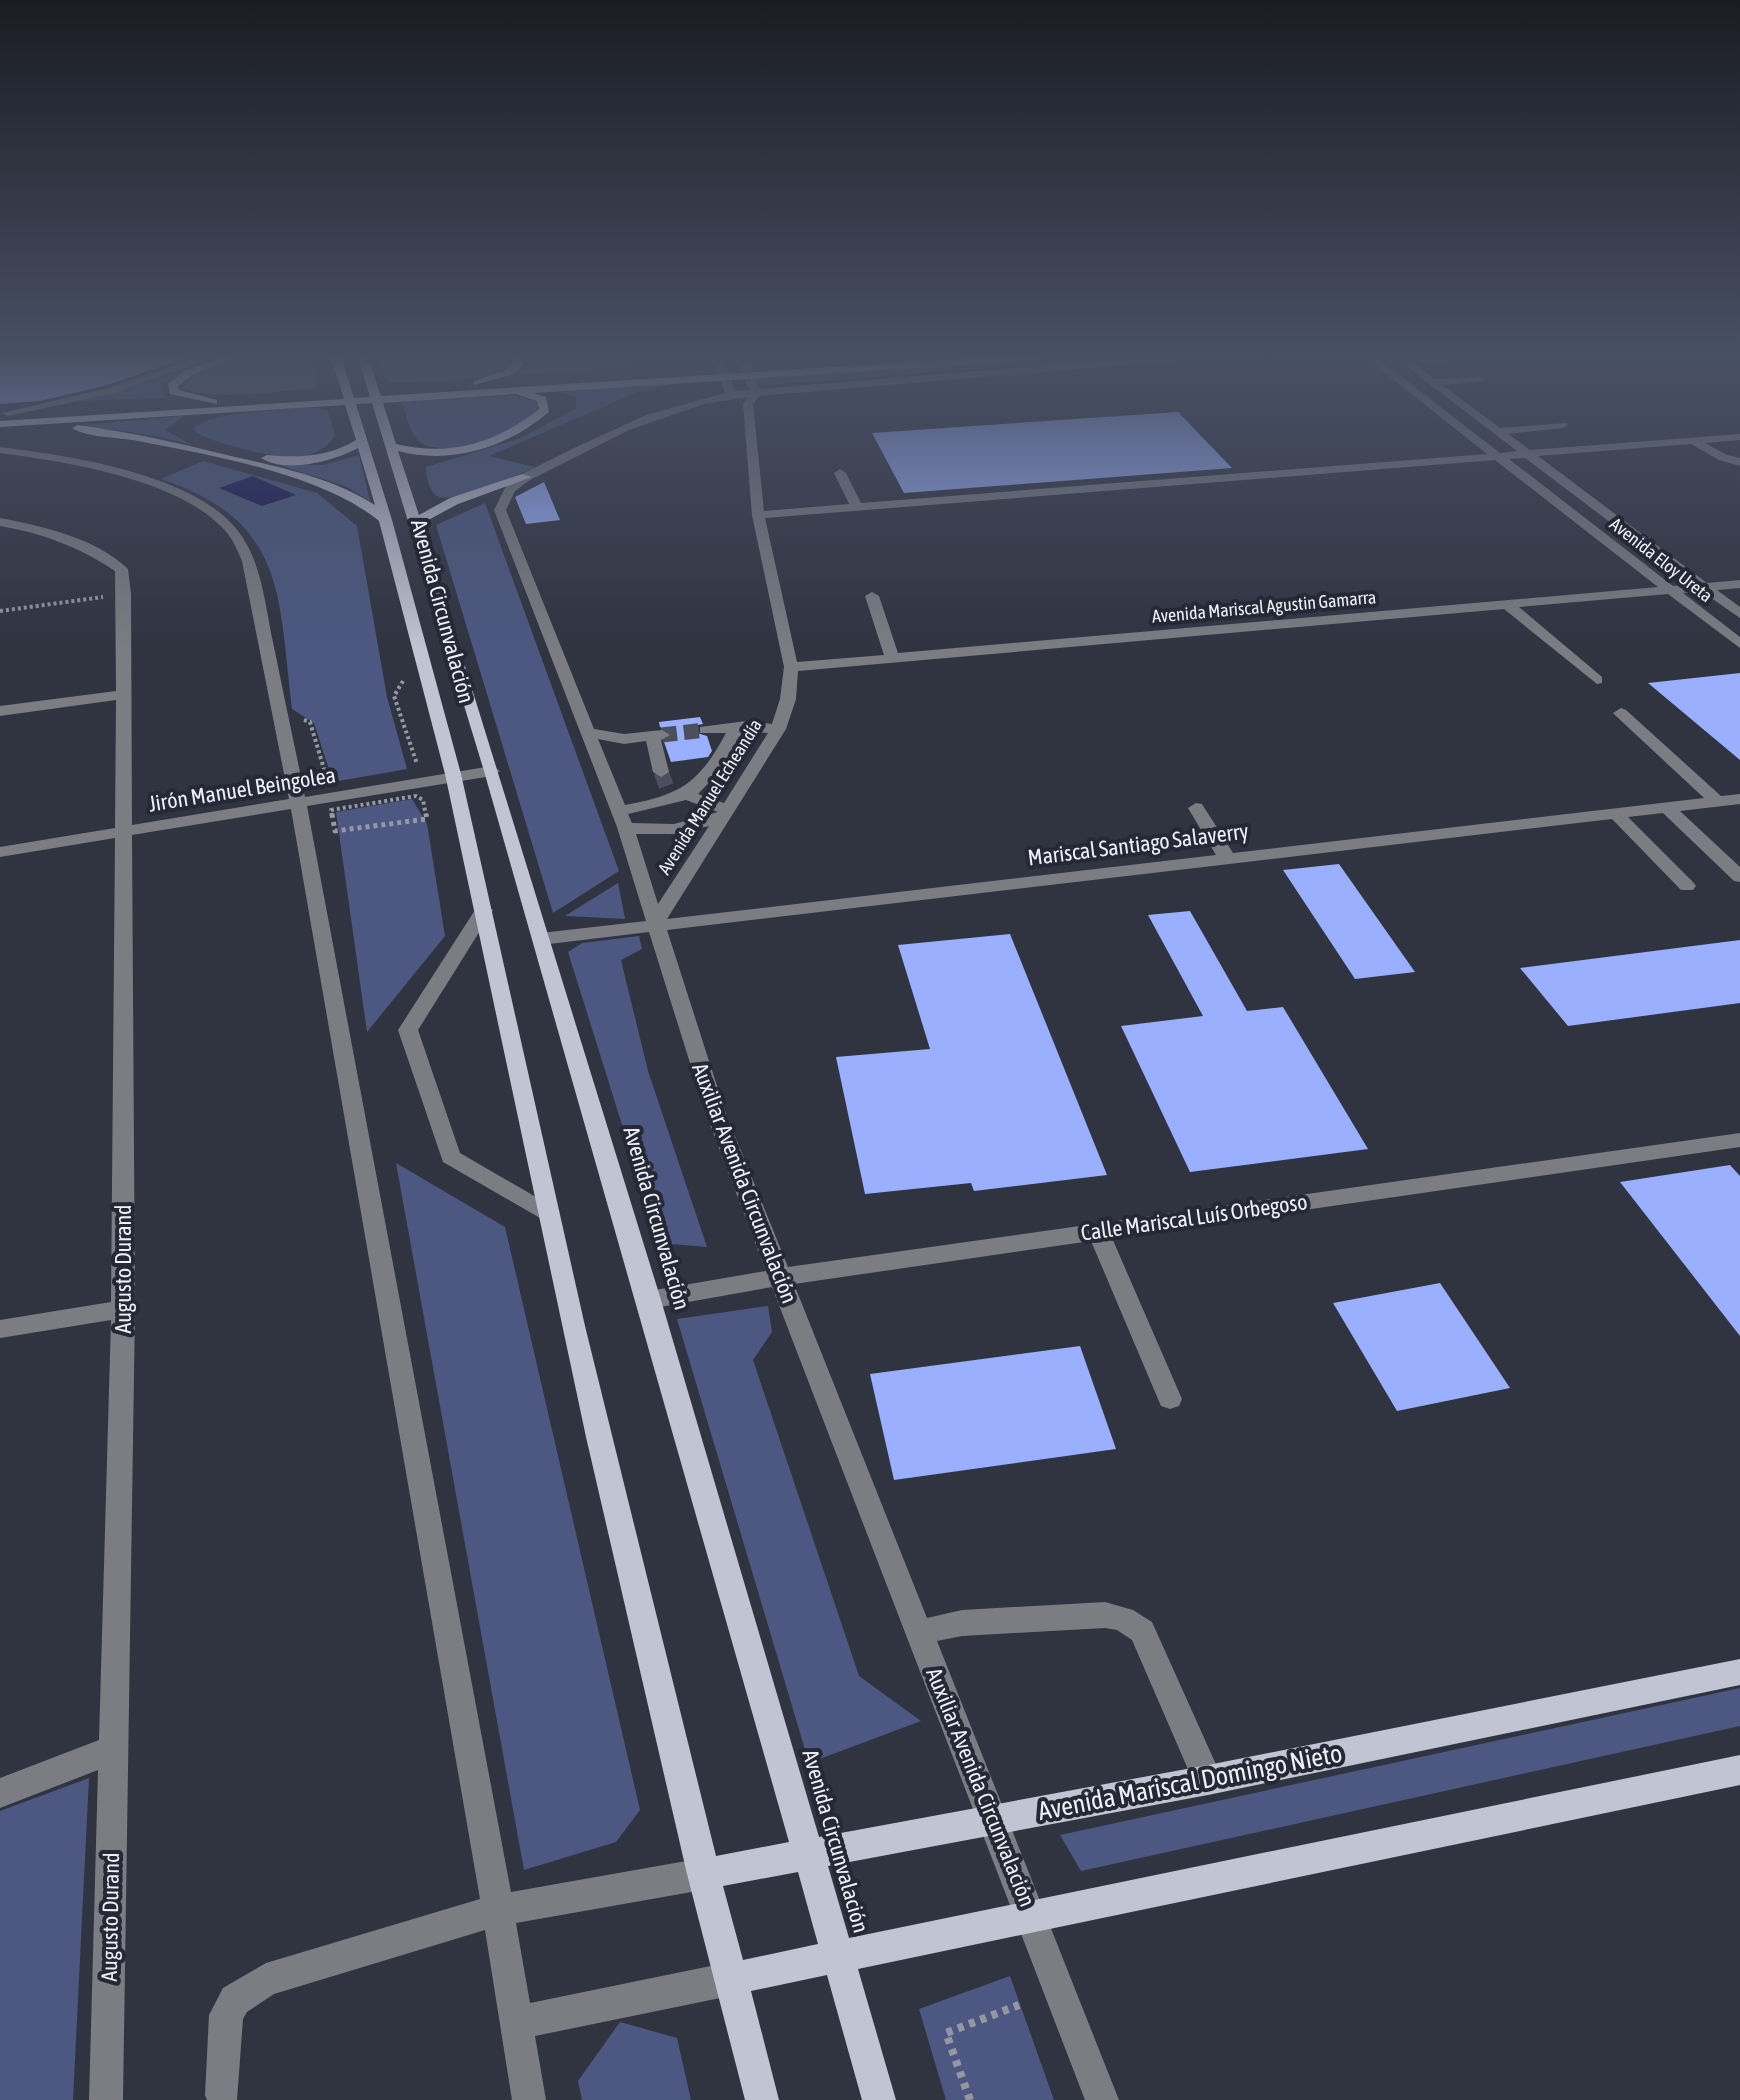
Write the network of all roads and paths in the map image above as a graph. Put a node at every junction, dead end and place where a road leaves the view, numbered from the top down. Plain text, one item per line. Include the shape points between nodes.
1 (28, 455) edge
2 (214, 455) edge
3 (262, 455) edge
4 (332, 455) edge
5 (367, 455) edge
6 (394, 455) edge
7 (570, 455) edge
8 (756, 455) edge
9 (1514, 455) edge
10 (1529, 455) edge
11 (1718, 455) edge
12 (1501, 456) junction
13 (1740, 462) edge
14 (840, 473) dead end
15 (526, 477) junction
16 (1571, 486) junction
17 (1542, 488) junction
18 (857, 507) junction
19 (758, 515) junction
20 (386, 520) junction
21 (0, 522) edge
22 (416, 522) junction
23 (1658, 555) junction
24 (1629, 557) junction
25 (1740, 584) edge
26 (1704, 587) junction
27 (1671, 590) junction
28 (124, 594) junction
29 (872, 596) dead end
30 (1507, 604) junction
31 (0, 611) edge
32 (1739, 612) edge
33 (1702, 614) junction
34 (1740, 644) edge
35 (892, 658) junction
36 (791, 667) junction
37 (1597, 680) dead end
38 (403, 681) dead end
39 (124, 694) junction
40 (0, 711) edge
41 (1621, 713) dead end
42 (294, 716) dead end
43 (737, 727) junction
44 (778, 729) junction
45 (705, 730) tunnel mouth
46 (588, 733) junction
47 (418, 768) dead end
48 (492, 771) junction
49 (661, 772) tunnel mouth
50 (453, 777) junction
51 (328, 784) dead end
52 (689, 796) junction
53 (1740, 799) edge
54 (298, 802) junction
55 (1718, 802) junction
56 (1196, 808) dead end
57 (1667, 808) junction
58 (724, 812) junction
59 (1616, 814) junction
60 (427, 819) dead end
61 (622, 819) junction
62 (125, 831) junction
63 (335, 831) dead end
64 (0, 852) edge
65 (1227, 858) junction
66 (1740, 877) edge
67 (1687, 886) dead end
68 (484, 910) junction
69 (655, 923) junction
70 (541, 939) junction
71 (1740, 1140) edge
72 (547, 1214) junction
73 (1098, 1231) junction
74 (780, 1277) junction
75 (649, 1300) junction
76 (123, 1309) junction
77 (0, 1329) edge
78 (1170, 1399) dead end
79 (920, 1632) junction
80 (1740, 1672) edge
81 (114, 1749) junction
82 (1740, 1770) edge
83 (1208, 1780) junction
84 (0, 1793) edge
85 (994, 1820) junction
86 (807, 1854) junction
87 (703, 1874) junction
88 (498, 1910) junction
89 (1033, 1919) junction
90 (836, 1958) junction
91 (730, 1979) junction
92 (1019, 2005) dead end
93 (516, 2023) junction
94 (222, 2095) dead end
95 (106, 2100) edge
96 (529, 2100) edge
97 (762, 2100) edge
98 (879, 2100) edge
99 (970, 2100) edge
100 (1102, 2100) edge

1 - 54 street via 161,487 196,503 232,532 249,561
2 - 20 main road via 298,476 357,499
3 - 4 main road via 285,460
5 - 20 main road, Avenida Circunvalación
6 - 22 main road, Avenida Circunvalación
7 - 15 street, Auxiliar Avenida Circunvalación
8 - 19 street, Avenida Manuel Echeandía
9 - 12 street
10 - 16 street, Avenida Eloy Ureta
11 - 13 street
12 - 17 street, Avenida Eloy Ureta
12 - 18 street
14 - 18 street
15 - 22 main road via 454,501
15 - 46 street, Auxiliar Avenida Circunvalación via 510,489 500,510
16 - 17 street
16 - 23 street, Avenida Eloy Ureta
17 - 24 street, Avenida Eloy Ureta
18 - 19 street
19 - 36 street, Avenida Manuel Echeandía
20 - 50 main road, Avenida Circunvalación
21 - 28 street, Augusto Durand via 64,537 95,551 121,569
22 - 48 main road, Avenida Circunvalación
23 - 24 street
23 - 26 street, Avenida Eloy Ureta
24 - 27 street, Avenida Eloy Ureta
25 - 26 street, Avenida Mariscal Agustin Gamarra
26 - 27 street, Avenida Mariscal Agustin Gamarra
26 - 32 street, Avenida Eloy Ureta
27 - 30 street, Avenida Mariscal Agustin Gamarra
27 - 33 street, Avenida Eloy Ureta
28 - 31 path
28 - 39 street, Augusto Durand
29 - 35 street
30 - 35 street, Avenida Mariscal Agustin Gamarra
30 - 37 street
32 - 33 street
33 - 34 street, Avenida Eloy Ureta
35 - 36 street, Avenida Mariscal Agustin Gamarra
36 - 44 street, Avenida Manuel Echeandía
38 - 47 path via 394,696
39 - 40 street
39 - 62 street, Augusto Durand
41 - 55 street
42 - 51 path via 310,722
43 - 44 street
43 - 45 street
43 - 52 street via 708,777
44 - 58 street, Avenida Manuel Echeandía
46 - 49 street via 611,739 657,735
46 - 61 street, Auxiliar Avenida Circunvalación
48 - 50 street, Jirón Manuel Beingolea
48 - 70 main road, Avenida Circunvalación
50 - 54 street, Jirón Manuel Beingolea
50 - 68 main road, Avenida Circunvalación
52 - 58 street
52 - 61 street via 669,797
53 - 55 street, Mariscal Santiago Salaverry
54 - 62 street, Jirón Manuel Beingolea
54 - 88 street
55 - 57 street, Mariscal Santiago Salaverry
56 - 65 street
57 - 59 street, Mariscal Santiago Salaverry
57 - 66 street
58 - 61 street via 686,829 651,832
58 - 69 street, Avenida Manuel Echeandía
59 - 65 street, Mariscal Santiago Salaverry
59 - 67 street
60 - 63 path
61 - 69 street, Auxiliar Avenida Circunvalación
62 - 64 street, Jirón Manuel Beingolea
62 - 76 street, Augusto Durand
65 - 69 street, Mariscal Santiago Salaverry
68 - 72 main road, Avenida Circunvalación
68 - 72 street via 408,1030 451,1157
69 - 70 street, Mariscal Santiago Salaverry
69 - 74 street, Auxiliar Avenida Circunvalación via 716,1114
70 - 75 main road, Avenida Circunvalación
71 - 73 street, Calle Mariscal Luís Orbegoso
72 - 87 main road, Avenida Circunvalación
73 - 74 street, Calle Mariscal Luís Orbegoso
73 - 78 street
74 - 75 street, Calle Mariscal Luís Orbegoso
74 - 79 street, Auxiliar Avenida Circunvalación
75 - 86 main road, Avenida Circunvalación
76 - 77 street
76 - 81 street, Augusto Durand
79 - 83 street via 962,1623 1105,1615 1123,1619 1142,1631
79 - 85 street, Auxiliar Avenida Circunvalación
80 - 83 main road, Avenida Mariscal Domingo Nieto
81 - 84 street
81 - 95 street, Augusto Durand
82 - 89 main road
83 - 85 main road, Avenida Mariscal Domingo Nieto
85 - 86 main road, Avenida Mariscal Domingo Nieto
85 - 89 street, Auxiliar Avenida Circunvalación
86 - 87 main road, Avenida Mariscal Domingo Nieto
86 - 90 main road, Avenida Circunvalación
87 - 88 street, Avenida Mariscal Domingo Nieto
87 - 91 main road, Avenida Circunvalación
88 - 93 street
88 - 94 street, Avenida Mariscal Domingo Nieto via 266,1980 235,2000 226,2015
89 - 90 main road
89 - 100 street, Auxiliar Avenida Circunvalación
90 - 91 main road
90 - 98 main road, Avenida Circunvalación
91 - 93 street
91 - 97 main road, Avenida Circunvalación
92 - 99 path via 946,2033
93 - 96 street

